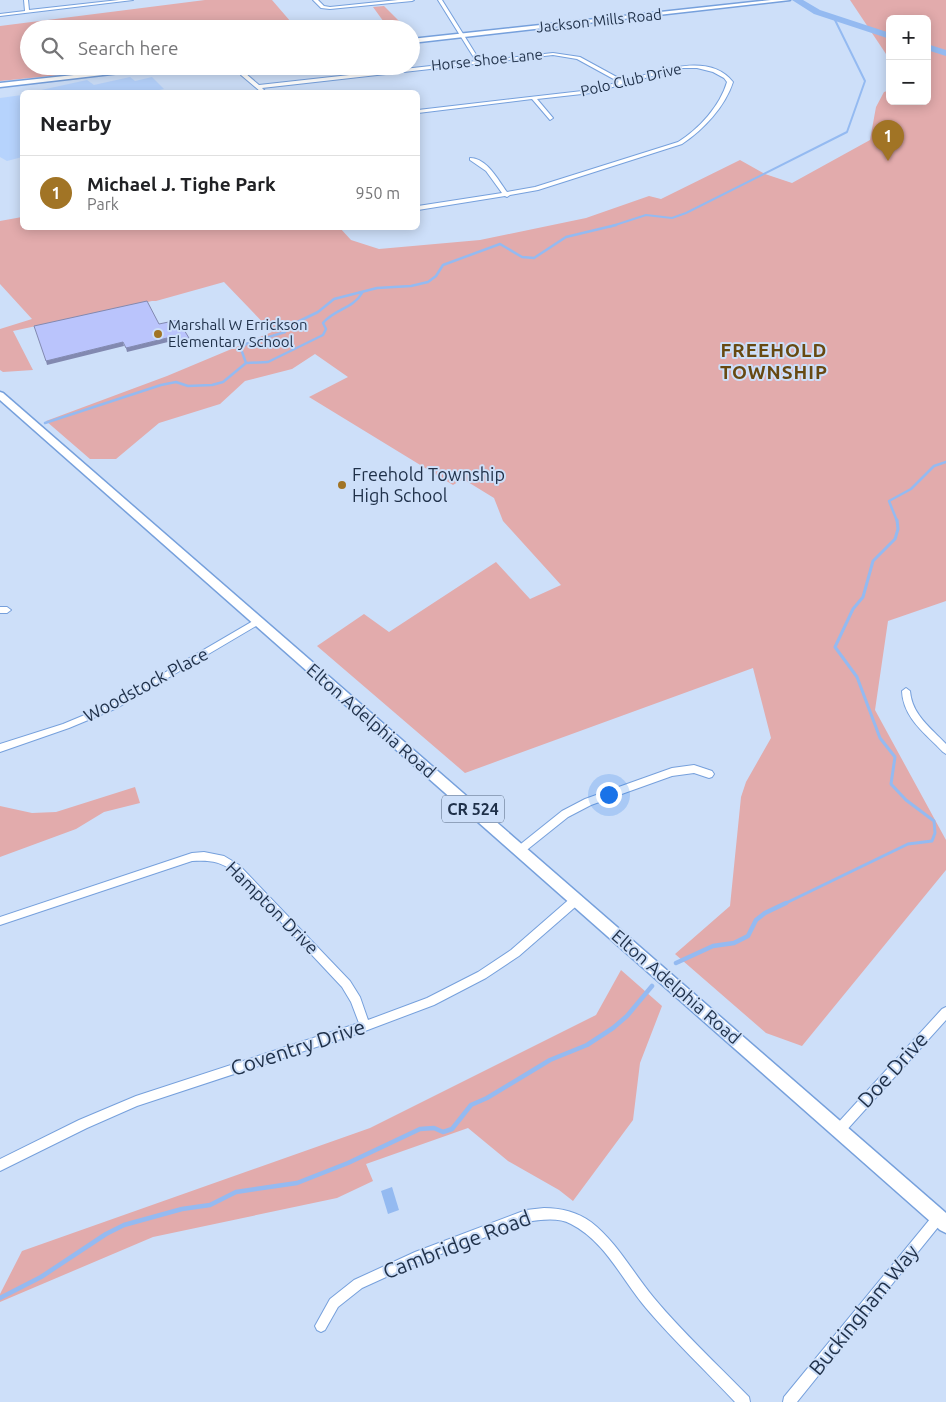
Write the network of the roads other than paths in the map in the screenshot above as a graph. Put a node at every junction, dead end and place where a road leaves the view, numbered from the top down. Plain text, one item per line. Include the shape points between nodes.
1 (26, 0) edge
2 (131, 0) edge
3 (315, 0) edge
4 (412, 0) edge
5 (440, 0) edge
6 (726, 0) edge
7 (787, 0) edge
8 (733, 6) junction
9 (27, 12) junction
10 (0, 15) edge
11 (462, 36) junction
12 (420, 40) edge
13 (478, 61) junction
14 (420, 68) edge
15 (93, 75) edge
16 (244, 75) edge
17 (359, 75) edge
18 (622, 82) junction
19 (0, 85) edge
20 (257, 87) junction
21 (261, 90) edge
22 (534, 98) junction
23 (420, 111) edge
24 (550, 118) dead end
25 (472, 159) dead end
26 (507, 195) junction
27 (420, 208) edge
28 (0, 395) edge
29 (258, 621) junction
30 (906, 692) dead end
31 (0, 748) edge
32 (946, 750) edge
33 (709, 774) dead end
34 (520, 850) junction
35 (577, 899) junction
36 (0, 921) edge
37 (946, 1012) edge
38 (365, 1026) junction
39 (840, 1129) junction
40 (0, 1165) edge
41 (942, 1220) edge
42 (321, 1326) dead end
43 (744, 1402) edge
44 (788, 1402) edge

1 - 9 street
2 - 9 street
3 - 4 street via 325,8
5 - 11 street
6 - 8 main road
7 - 8 main road, Jackson Mills Road
8 - 11 main road, Jackson Mills Road
9 - 10 street
11 - 12 main road, Jackson Mills Road
11 - 13 street
13 - 14 street, Horse Shoe Lane
13 - 18 street, Horse Shoe Lane via 566,54 582,59
15 - 19 main road
16 - 20 street
17 - 20 street, Horse Shoe Lane
18 - 22 street, Polo Club Drive via 591,91
18 - 26 street, Polo Club Drive via 693,67 719,72 730,85 697,131 680,144
20 - 21 street
22 - 23 street, Polo Club Drive
22 - 24 street
25 - 26 street via 488,168
26 - 27 street, Polo Club Drive
28 - 29 main road, Elton Adelphia Road / CR 524
29 - 31 street, Woodstock Place via 114,706
29 - 34 main road, Elton Adelphia Road / CR 524
30 - 32 street via 912,712
33 - 34 street via 694,769 672,772 588,802 565,814
34 - 35 main road, Elton Adelphia Road / CR 524
35 - 38 street, Coventry Drive via 516,952 482,975 430,1002
35 - 39 main road, Elton Adelphia Road / CR 524
36 - 38 street, Hampton Drive via 192,857 213,856 236,868 346,984 356,1000
37 - 39 street, Doe Drive
38 - 40 street, Coventry Drive via 136,1101
39 - 41 main road, Elton Adelphia Road / CR 524
41 - 44 street, Buckingham Way
42 - 43 street, Cambridge Road via 334,1303 358,1284 415,1258 526,1216 560,1214 597,1235 650,1303

